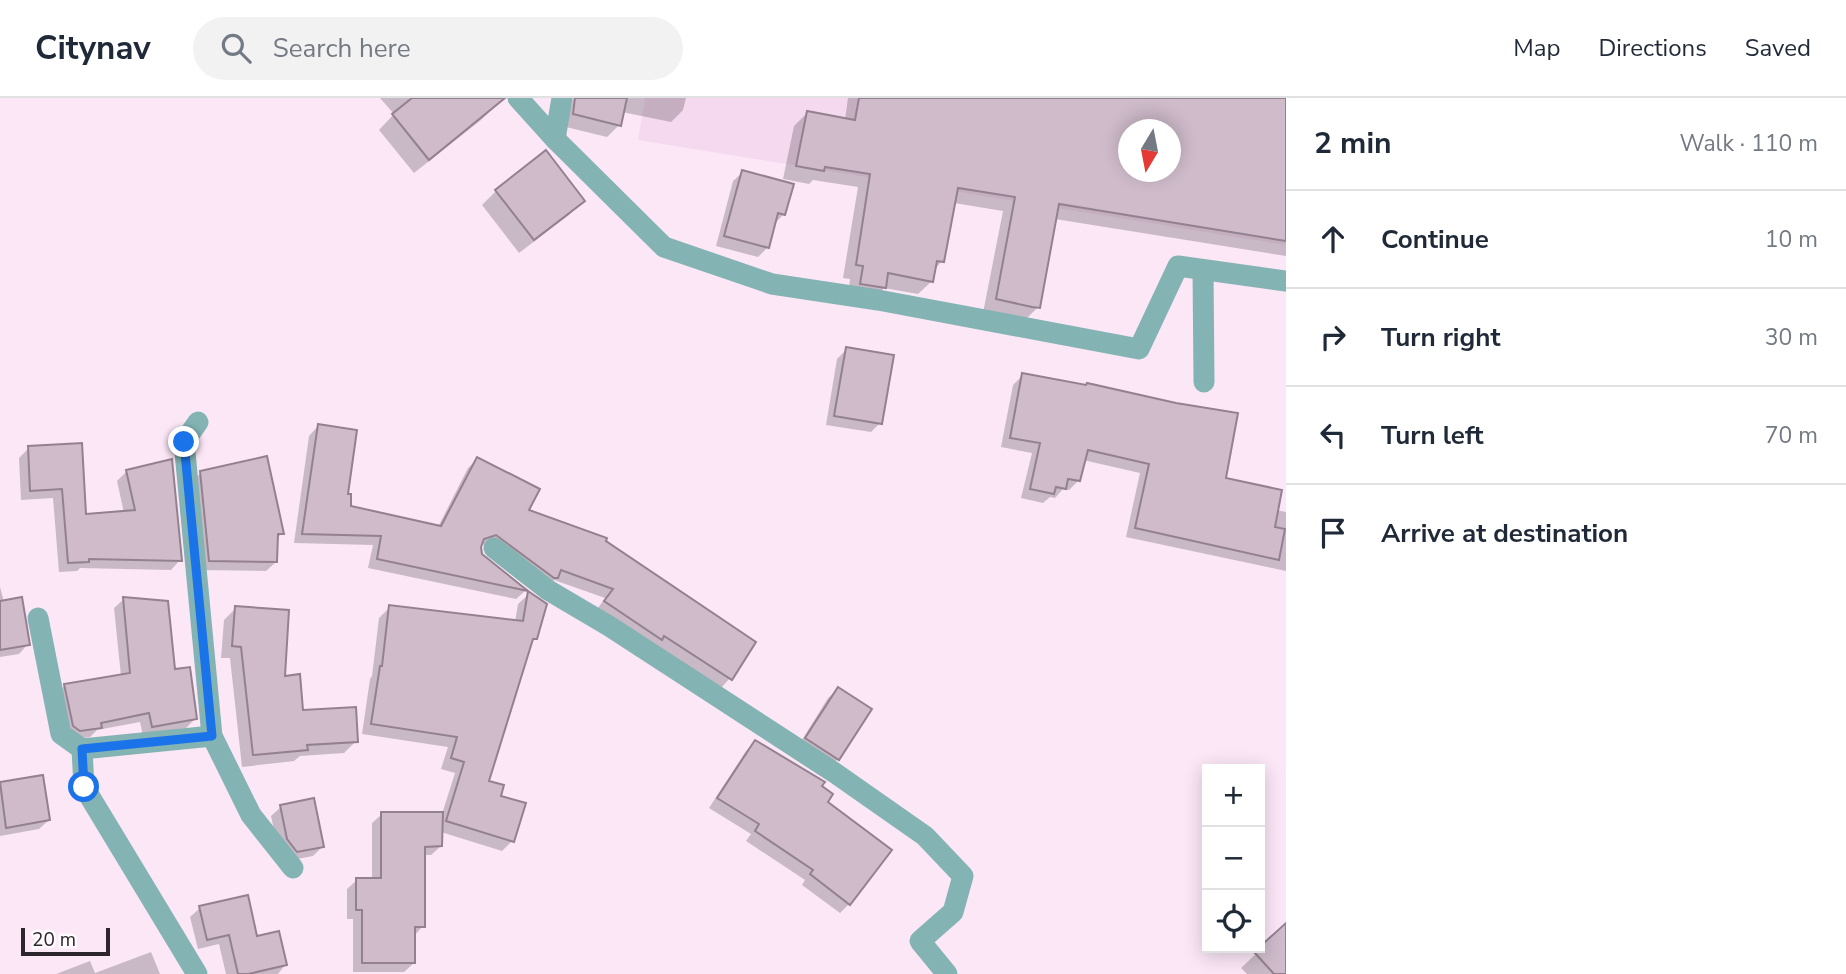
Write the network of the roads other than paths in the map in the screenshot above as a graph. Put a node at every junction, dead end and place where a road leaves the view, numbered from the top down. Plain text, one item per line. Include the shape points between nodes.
1 (518, 98) edge
2 (562, 98) edge
3 (555, 139) junction
4 (1203, 270) junction
5 (1286, 281) edge
6 (1204, 382) dead end
7 (198, 422) dead end
8 (494, 548) dead end
9 (38, 618) dead end
10 (212, 736) junction
11 (82, 749) junction
12 (293, 868) dead end
13 (197, 974) edge
14 (947, 974) edge

1 - 3 street
2 - 3 street
3 - 4 street via 664,247 772,284 1139,349 1178,266
4 - 5 street
4 - 6 street
7 - 10 street via 184,442
8 - 14 street via 548,590 925,836 963,876 953,912 920,941
9 - 11 street via 61,734
10 - 11 street
10 - 12 street via 251,815
11 - 13 street via 84,787

